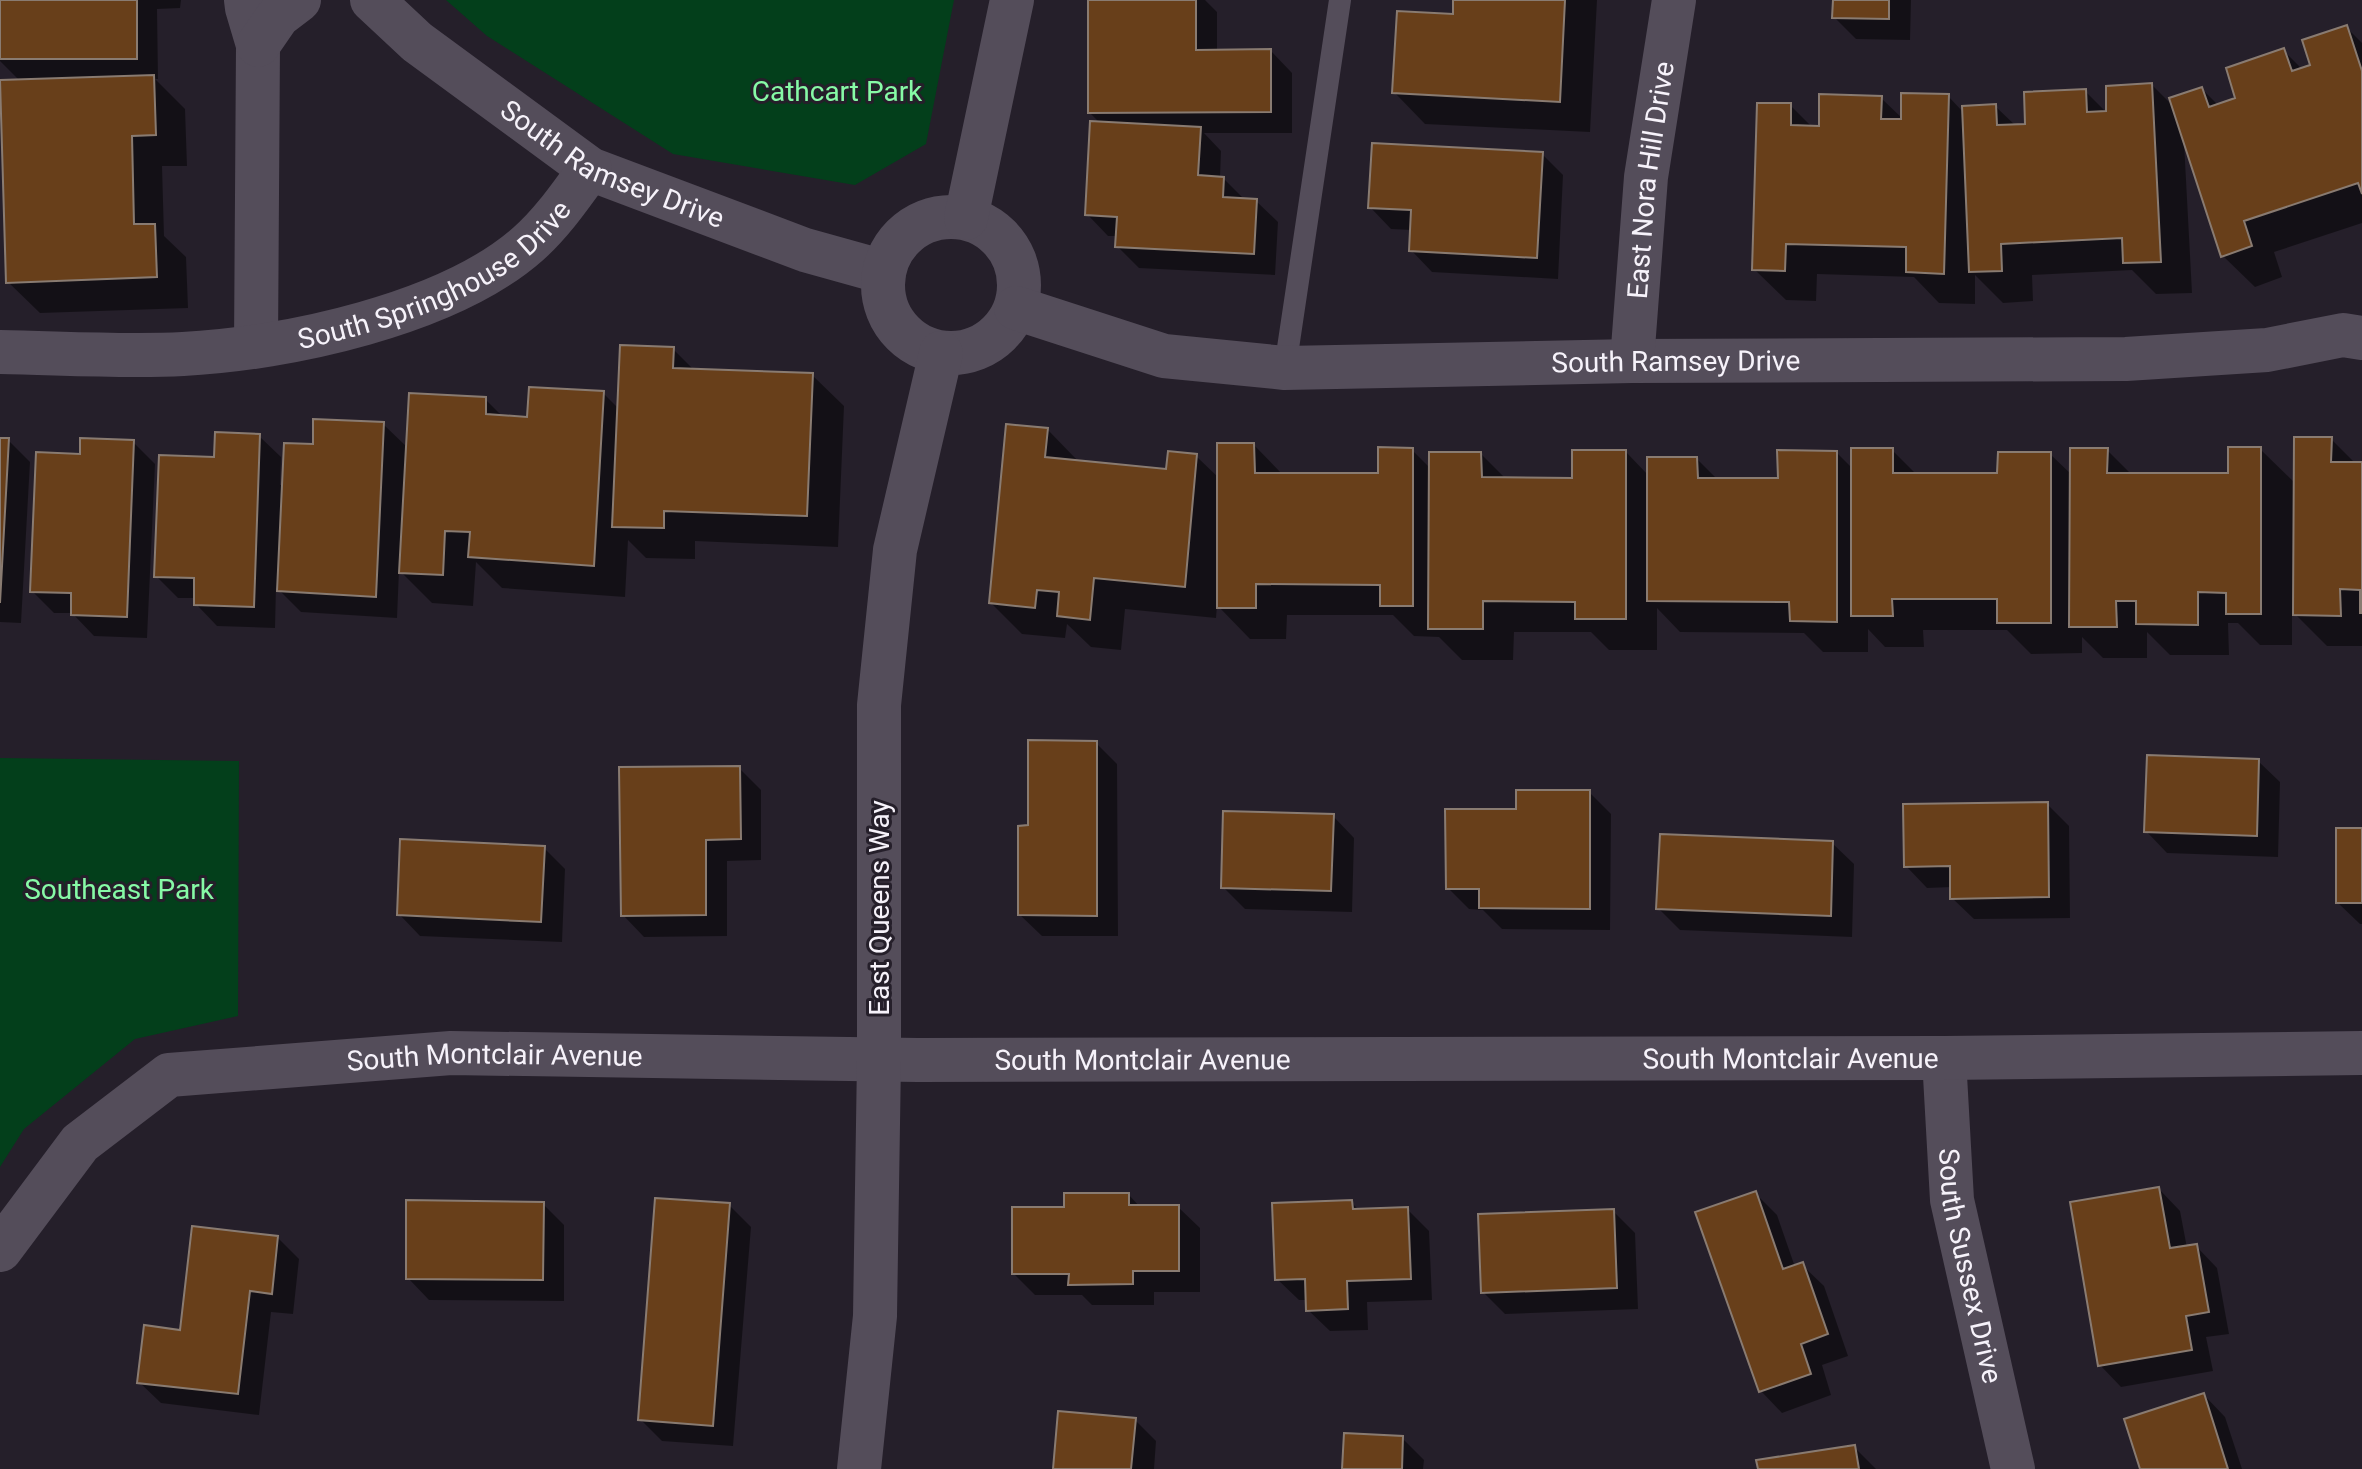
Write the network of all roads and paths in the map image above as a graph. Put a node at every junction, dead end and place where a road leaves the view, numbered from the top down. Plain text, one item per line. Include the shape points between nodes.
1 (246, 0) edge
2 (299, 0) edge
3 (372, 0) edge
4 (1012, 0) edge
5 (1340, 0) edge
6 (1674, 0) edge
7 (258, 45) junction
8 (590, 169) junction
9 (966, 218) junction
10 (884, 272) junction
11 (1016, 308) junction
12 (2356, 331) edge
13 (256, 346) junction
14 (0, 352) edge
15 (941, 353) junction
16 (1632, 361) junction
17 (1285, 368) junction
18 (2362, 1053) edge
19 (1944, 1058) junction
20 (879, 1060) junction
21 (0, 1250) edge
22 (859, 1469) edge
23 (2013, 1469) edge

1 - 7 street, South Springhouse Drive
2 - 7 street via 278,16
3 - 8 street, South Ramsey Drive via 417,42
4 - 9 street
5 - 17 lane
6 - 16 street, East Nora Hill Drive via 1646,177
7 - 13 street, South Springhouse Drive
8 - 10 street, South Ramsey Drive via 805,250
8 - 13 street, South Springhouse Drive via 527,245 489,271 380,318
9 - 10 street via 923,222 905,234
9 - 11 street via 1004,241 1016,261
10 - 15 street via 883,294 890,315 920,346
11 - 15 street via 987,344
11 - 17 street, South Ramsey Drive via 1164,356
12 - 16 street, South Ramsey Drive via 2267,350 2126,359
13 - 14 street, South Springhouse Drive via 184,354
15 - 20 street, East Queens Way via 895,550 879,705
16 - 17 street, South Ramsey Drive
18 - 19 street, South Montclair Avenue
19 - 20 street, South Montclair Avenue
19 - 23 street, South Sussex Drive via 1952,1200
20 - 21 street, South Montclair Avenue via 451,1053 169,1075 80,1143
20 - 22 street, East Queens Way via 875,1316

